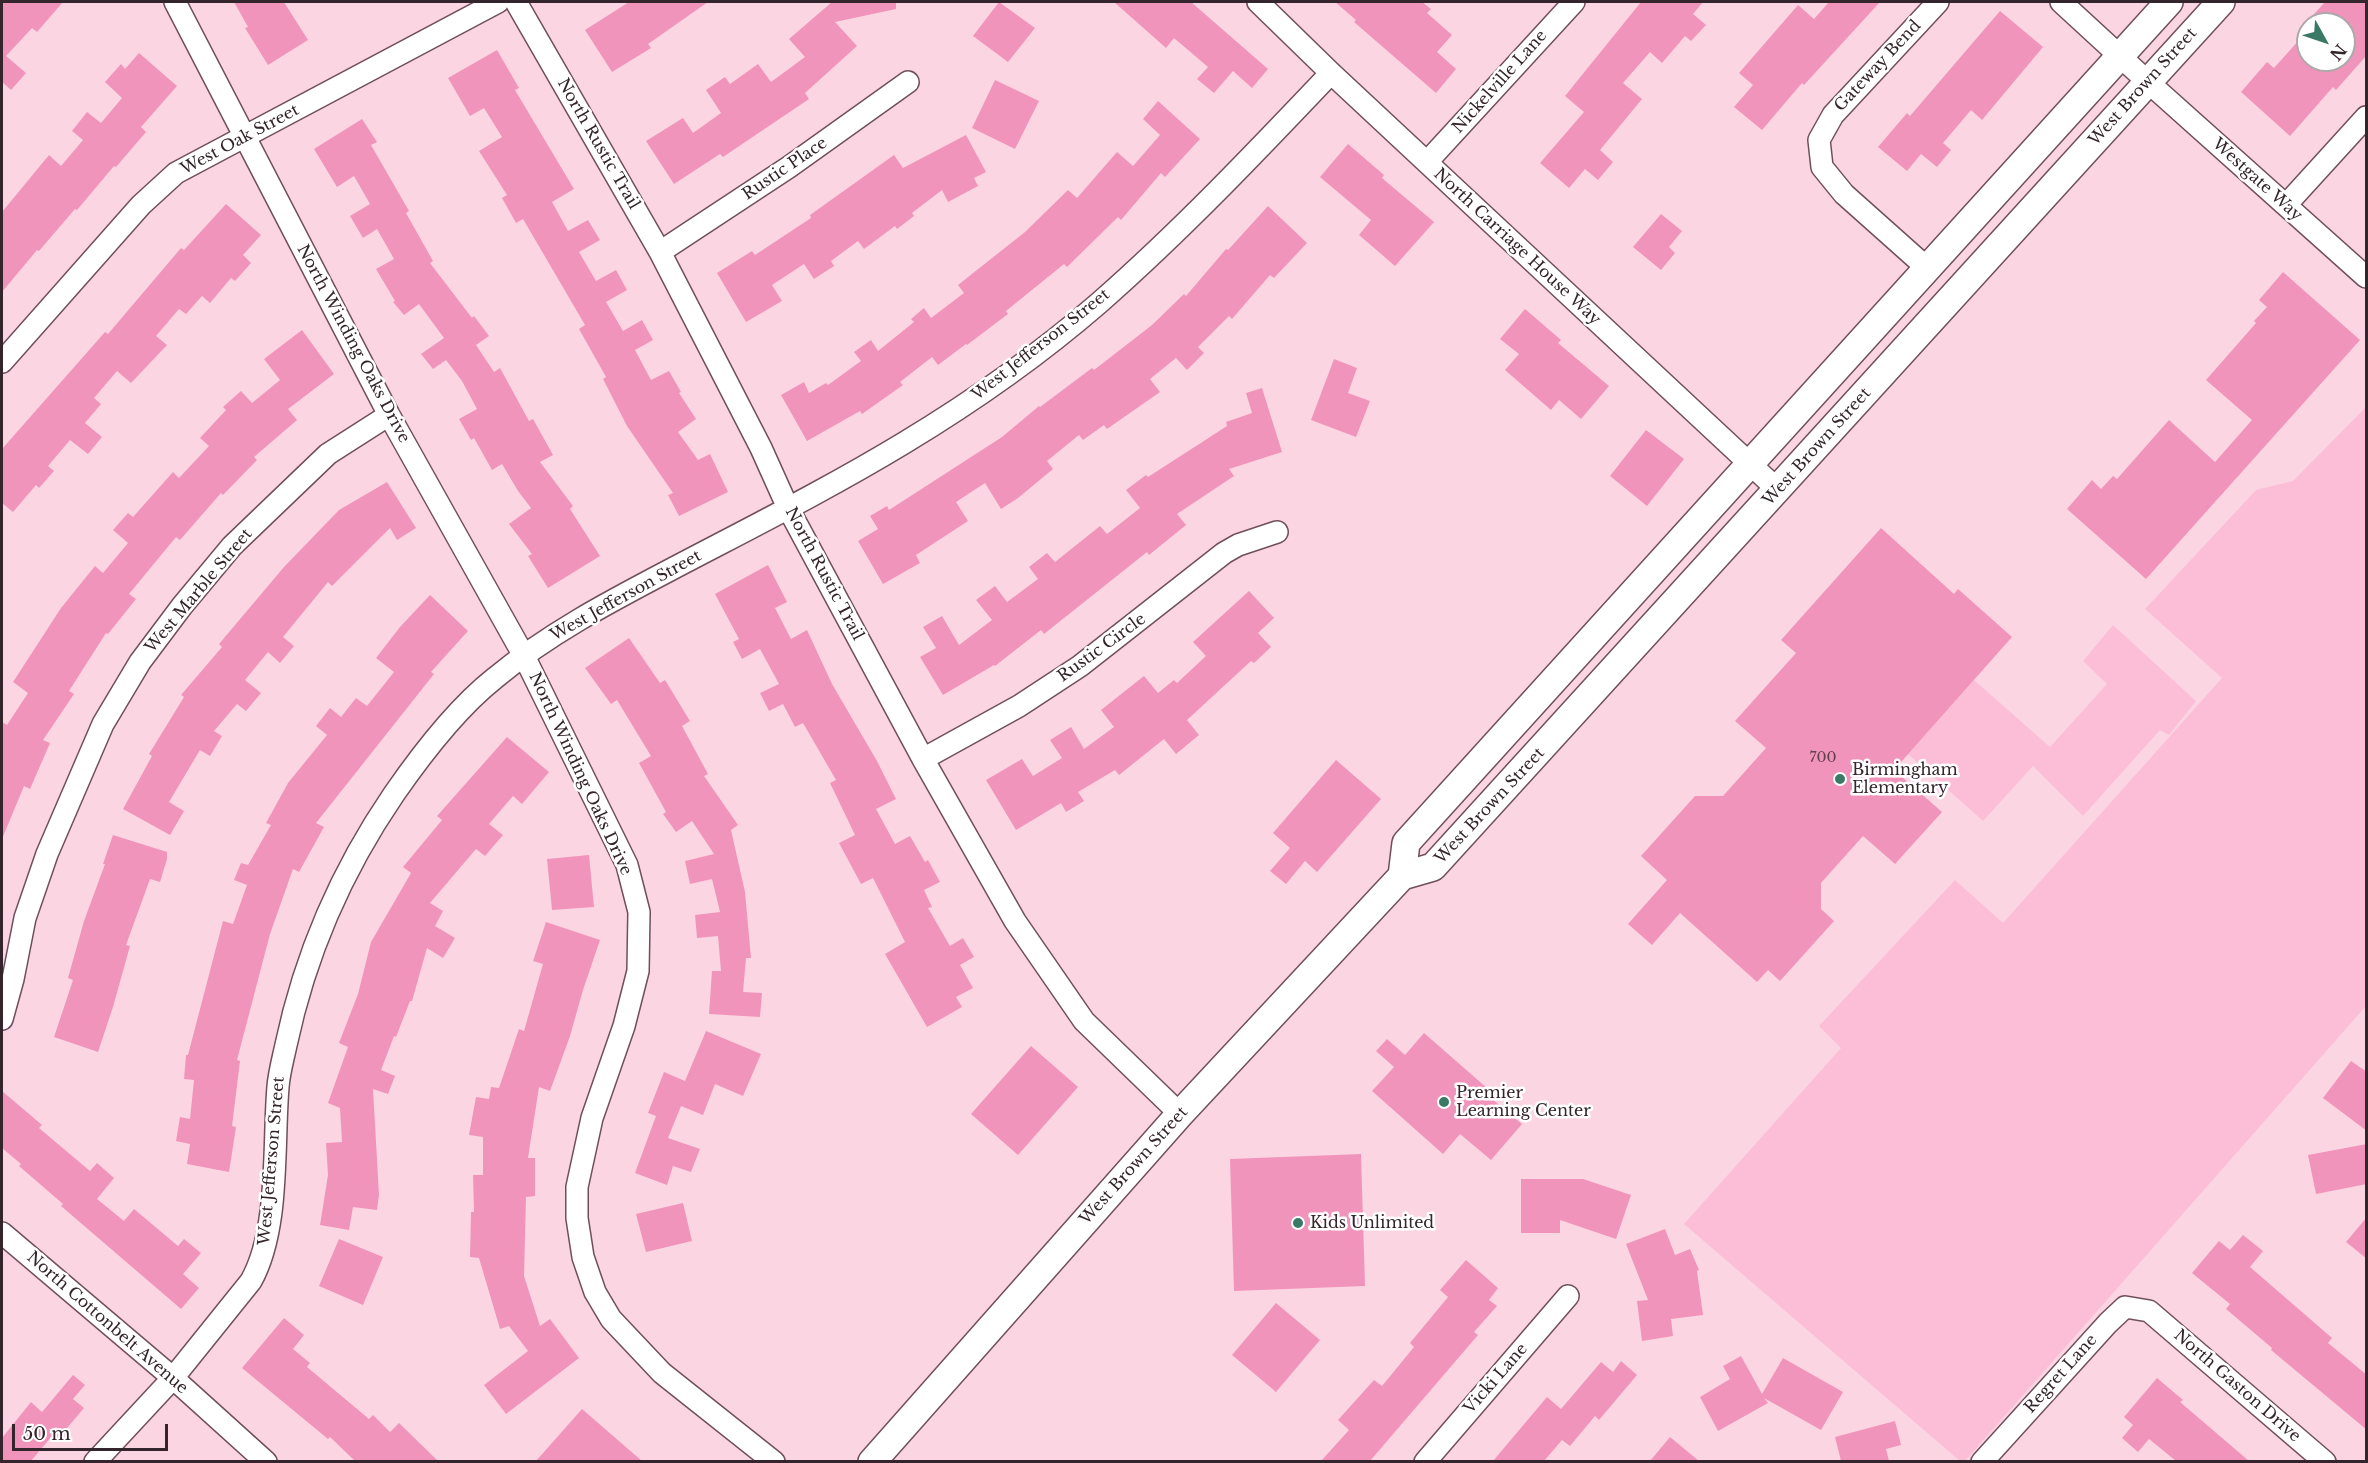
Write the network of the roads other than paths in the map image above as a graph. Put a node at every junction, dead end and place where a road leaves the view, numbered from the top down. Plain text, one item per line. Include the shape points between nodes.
1 (175, 2) edge
2 (498, 2) edge
3 (516, 2) edge
4 (1258, 2) edge
5 (1574, 2) edge
6 (1938, 2) edge
7 (2061, 2) edge
8 (2169, 2) edge
9 (2221, 2) edge
10 (2120, 56) junction
11 (1331, 73) junction
12 (908, 82) dead end
13 (2148, 82) junction
14 (2367, 117) edge
15 (244, 138) junction
16 (1427, 162) junction
17 (2286, 205) junction
18 (660, 252) junction
19 (1927, 268) junction
20 (2367, 277) edge
21 (2, 362) edge
22 (389, 415) junction
23 (1750, 464) junction
24 (1778, 490) junction
25 (788, 508) junction
26 (1277, 532) dead end
27 (524, 656) junction
28 (923, 759) junction
29 (1402, 876) junction
30 (2, 1019) edge
31 (1180, 1114) junction
32 (2, 1233) edge
33 (1568, 1296) dead end
34 (2149, 1311) joint
35 (172, 1378) junction
36 (95, 1461) edge
37 (266, 1461) edge
38 (774, 1461) edge
39 (872, 1461) edge
40 (1425, 1461) edge
41 (1982, 1461) edge
42 (2325, 1461) edge

1 - 15 street, North Winding Oaks Drive
2 - 15 street, West Oak Street
3 - 18 street, North Rustic Trail
4 - 11 street, North Carriage House Way
5 - 16 street, Nickelville Lane
6 - 19 street, Gateway Bend via 1833,115 1819,140 1822,167 1844,194
7 - 10 street, Westgate Way
8 - 10 main road
9 - 13 main road, West Brown Street
10 - 13 street, Westgate Way
10 - 19 main road
11 - 16 street, North Carriage House Way
11 - 25 street, West Jefferson Street via 1203,205 1098,304 1005,376 914,437
12 - 18 street, Rustic Place via 789,168
13 - 17 street, Westgate Way
13 - 24 main road, West Brown Street
14 - 17 street
15 - 21 street, West Oak Street via 176,173 141,205
15 - 22 street, North Winding Oaks Drive
16 - 23 street, North Carriage House Way
17 - 20 street, Westgate Way
18 - 25 street, North Rustic Trail via 761,447
19 - 23 main road
22 - 27 street, North Winding Oaks Drive
22 - 30 street, West Marble Street via 328,454 232,546 140,662 103,724 47,854 25,918
23 - 24 street, North Carriage House Way
23 - 29 main road via 1406,843
24 - 29 main road, West Brown Street via 1433,867
25 - 27 street, West Jefferson Street via 567,626
25 - 28 street, North Rustic Trail
26 - 28 street, Rustic Circle via 1224,553 1071,671 1019,706
27 - 35 street, West Jefferson Street via 492,680 436,738 355,856 316,940 293,1010 278,1084 274,1168 261,1263 251,1281
27 - 38 street, North Winding Oaks Drive via 627,865 639,912 638,971 581,1160 577,1218 583,1257 606,1310 630,1341 662,1373
28 - 31 street, North Rustic Trail via 1015,921 1084,1021
29 - 31 main road, West Brown Street
31 - 39 main road, West Brown Street
32 - 35 street, North Cottonbelt Avenue
33 - 40 street, Vicki Lane
34 - 41 street, Regret Lane via 2125,1307
34 - 42 street, North Gaston Drive
35 - 36 street, West Jefferson Street
35 - 37 street, North Cottonbelt Avenue

